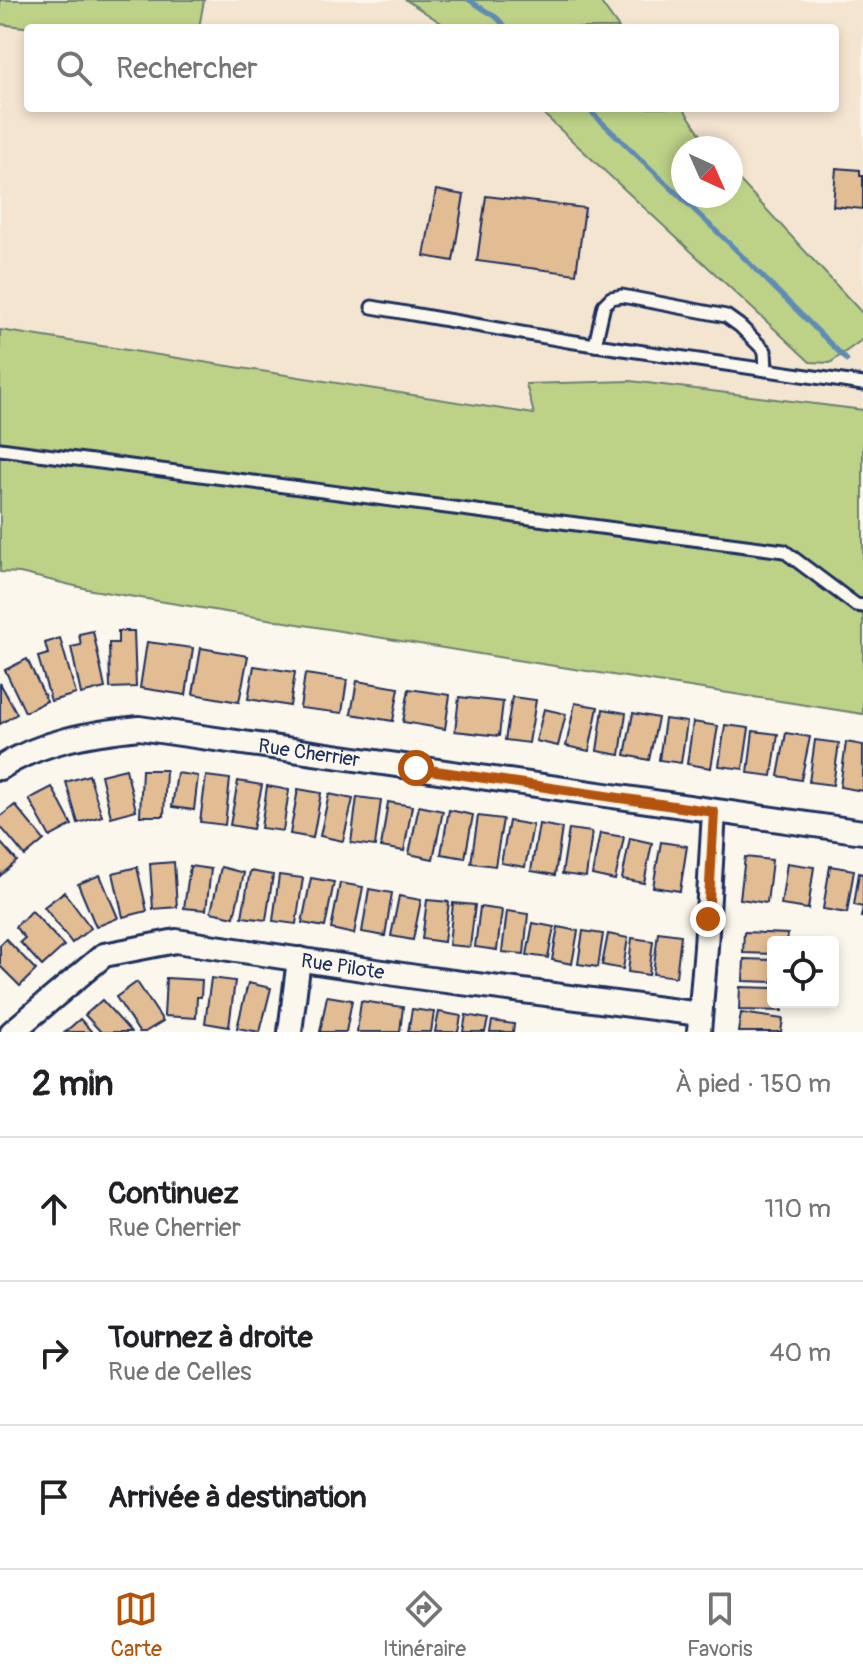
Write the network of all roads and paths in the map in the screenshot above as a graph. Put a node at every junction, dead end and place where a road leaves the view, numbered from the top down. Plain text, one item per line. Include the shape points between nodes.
1 (372, 307) dead end
2 (595, 345) junction
3 (766, 370) junction
4 (863, 384) edge
5 (0, 449) edge
6 (863, 606) edge
7 (0, 768) edge
8 (714, 812) junction
9 (863, 832) edge
10 (299, 959) junction
11 (699, 1023) edge
12 (12, 1032) edge
13 (290, 1032) edge

1 - 2 lane
2 - 3 lane
2 - 3 lane via 604,305 622,296 726,316 765,351
3 - 4 lane
5 - 6 lane via 784,551
7 - 8 street, Rue Cherrier via 61,741 139,728
8 - 9 street, Rue Cherrier
8 - 11 street
10 - 11 street, Rue Pilote
10 - 12 street, Rue Pilote via 176,941 104,955
10 - 13 street

